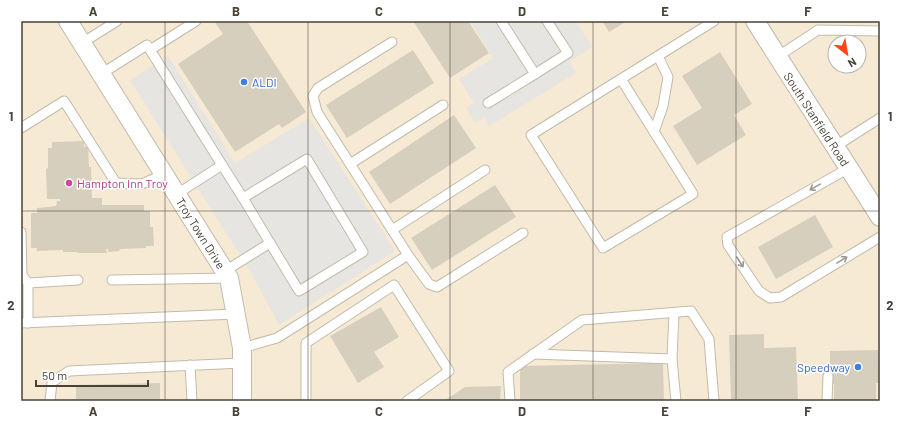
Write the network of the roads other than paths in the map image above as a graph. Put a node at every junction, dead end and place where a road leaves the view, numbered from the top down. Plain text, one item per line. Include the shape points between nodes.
1 (68, 21) edge
2 (116, 21) edge
3 (196, 21) edge
4 (501, 21) edge
5 (547, 21) edge
6 (714, 21) edge
7 (755, 21) edge
8 (817, 26) edge
9 (880, 31) edge
10 (392, 42) dead end
11 (82, 43) junction
12 (150, 50) junction
13 (658, 56) junction
14 (777, 57) junction
15 (101, 74) junction
16 (535, 74) junction
17 (621, 79) junction
18 (488, 103) dead end
19 (443, 105) dead end
20 (880, 118) edge
21 (21, 128) edge
22 (654, 132) junction
23 (836, 146) junction
24 (350, 164) junction
25 (222, 165) junction
26 (849, 168) junction
27 (485, 170) dead end
28 (164, 174) junction
29 (177, 194) junction
30 (244, 198) junction
31 (880, 217) edge
32 (392, 230) junction
33 (21, 232) edge
34 (523, 233) dead end
35 (880, 237) edge
36 (270, 244) junction
37 (408, 255) junction
38 (227, 274) junction
39 (78, 280) dead end
40 (112, 280) dead end
41 (28, 283) junction
42 (674, 313) junction
43 (236, 314) junction
44 (24, 323) edge
45 (533, 354) junction
46 (242, 356) junction
47 (672, 359) junction
48 (190, 365) junction
49 (828, 376) dead end
50 (50, 401) edge
51 (192, 401) edge
52 (242, 401) edge
53 (306, 401) edge
54 (407, 401) edge
55 (510, 401) edge
56 (676, 401) edge
57 (714, 401) edge
58 (828, 401) edge

1 - 11 street, Troy Town Drive
2 - 11 lane
3 - 12 lane
4 - 16 lane
5 - 16 lane via 568,53
6 - 13 lane
7 - 14 street, South Stanfield Road
8 - 9 lane
8 - 14 lane
10 - 24 lane via 318,88 313,96 317,112
11 - 15 street, Troy Town Drive
12 - 15 lane via 147,45
12 - 25 lane
13 - 17 lane
13 - 22 lane via 668,77 663,106
14 - 23 street, South Stanfield Road
15 - 28 street, Troy Town Drive
16 - 18 lane
17 - 22 lane
17 - 22 lane via 531,135 603,248 693,194
19 - 24 lane
20 - 23 lane
21 - 28 lane via 64,101 116,183 142,184
23 - 26 street, South Stanfield Road
24 - 32 lane
25 - 29 lane
25 - 30 lane
26 - 31 street, South Stanfield Road
26 -> 35 lane via 728,237 728,244 759,291 770,298 781,297
27 - 32 lane
28 - 29 street, Troy Town Drive
29 - 38 street, Troy Town Drive
30 - 36 lane
30 - 36 lane via 307,159 363,252 299,291
32 - 37 lane
33 - 41 lane via 22,275
34 - 37 lane via 437,287 429,284
36 - 38 lane
37 - 46 lane via 277,338
38 - 40 lane
38 - 43 street, Troy Town Drive
39 - 41 lane
41 - 44 lane
42 - 45 lane via 582,320
42 - 47 lane
42 - 57 lane via 691,312 709,339
43 - 44 lane
43 - 46 street, Troy Town Drive
45 - 47 lane
45 - 55 lane via 508,372
46 - 48 lane
46 - 52 street, Troy Town Drive
47 - 56 lane
48 - 50 lane via 69,371 52,382
48 - 51 lane
49 - 58 lane
53 - 54 lane via 306,343 394,285 449,370

